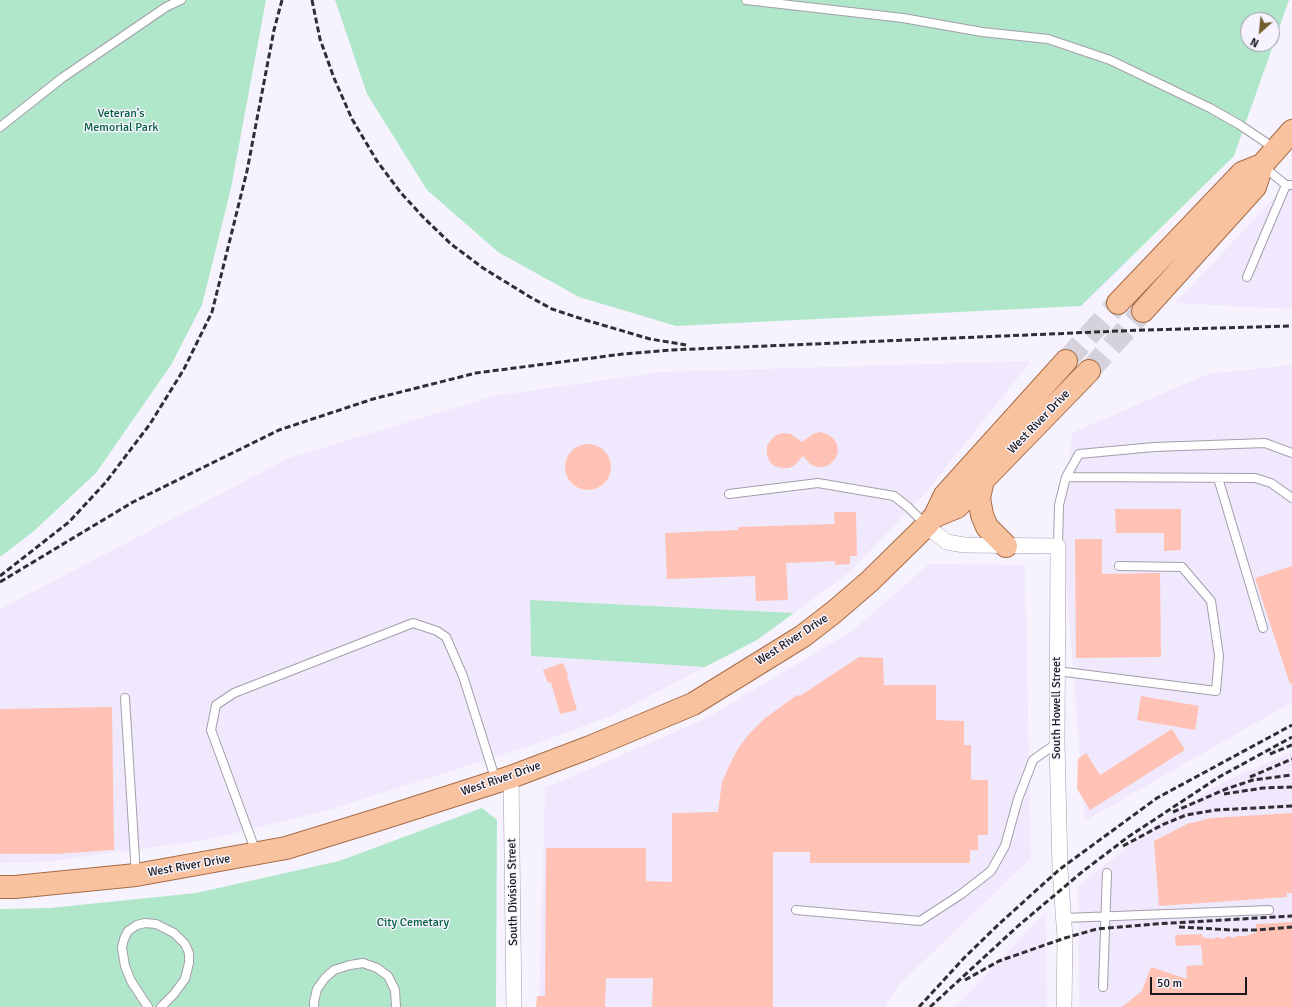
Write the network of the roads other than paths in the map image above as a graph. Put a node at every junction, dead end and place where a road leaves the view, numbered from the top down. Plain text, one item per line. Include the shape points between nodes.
1 (181, 0) edge
2 (746, 0) edge
3 (0, 127) edge
4 (1292, 131) edge
5 (1269, 157) junction
6 (1289, 185) edge
7 (1247, 277) dead end
8 (1118, 303) tunnel mouth
9 (1143, 311) tunnel mouth
10 (1066, 361) tunnel mouth
11 (1089, 371) tunnel mouth
12 (1292, 453) edge
13 (1066, 477) junction
14 (1218, 478) junction
15 (983, 480) junction
16 (729, 494) dead end
17 (1292, 498) edge
18 (931, 521) junction
19 (1006, 546) junction
20 (1058, 546) junction
21 (1119, 566) dead end
22 (1263, 628) dead end
23 (1057, 671) junction
24 (126, 698) dead end
25 (1057, 743) junction
26 (504, 779) junction
27 (257, 854) junction
28 (1107, 874) dead end
29 (136, 875) junction
30 (0, 887) edge
31 (796, 910) dead end
32 (1269, 910) dead end
33 (1105, 916) junction
34 (1064, 918) junction
35 (1103, 987) dead end
36 (148, 1007) edge
37 (161, 1007) edge
38 (314, 1007) edge
39 (396, 1007) edge
40 (514, 1007) edge
41 (1064, 1007) edge

1 - 3 lane via 62,78
2 - 5 lane via 903,18 982,32 1048,39 1110,60 1210,108 1240,125
4 - 5 main road
5 - 6 lane
5 - 8 main road via 1242,173
5 - 9 main road via 1255,187
6 - 7 lane
10 - 18 main road, West River Drive via 945,494
11 - 15 main road, West River Drive
12 - 13 lane via 1265,443 1154,447 1079,454
13 - 14 lane
13 - 20 lane via 1059,504
14 - 17 lane via 1254,478 1271,483
14 - 22 lane
15 - 18 main road, West River Drive via 957,507
15 - 19 main road via 979,498 982,515 987,527
16 - 18 lane via 818,483 894,496
18 - 19 street via 947,542
18 - 26 main road, West River Drive via 870,581 803,636 693,704
19 - 20 street
20 - 23 street, South Howell Street
21 - 23 lane via 1182,567 1211,601 1219,656 1216,691
23 - 25 street, South Howell Street
24 - 29 lane
25 - 31 lane via 1033,760 1018,799 1005,846 991,871 960,896 920,921
25 - 34 street, South Howell Street via 1060,869
26 - 27 main road, West River Drive via 370,823
26 - 27 lane via 446,637 437,631 413,623 234,693 216,705 211,730
26 - 40 street, South Division Street
27 - 29 main road, West River Drive
28 - 33 lane
29 - 30 main road, West River Drive
32 - 33 lane
33 - 34 lane
33 - 35 lane
34 - 41 street, South Howell Street
36 - 37 lane via 131,981 122,948 128,930 145,923 156,924 174,933 189,953 185,979
38 - 39 lane via 317,989 325,978 334,970 363,963 377,968 388,976 395,990

